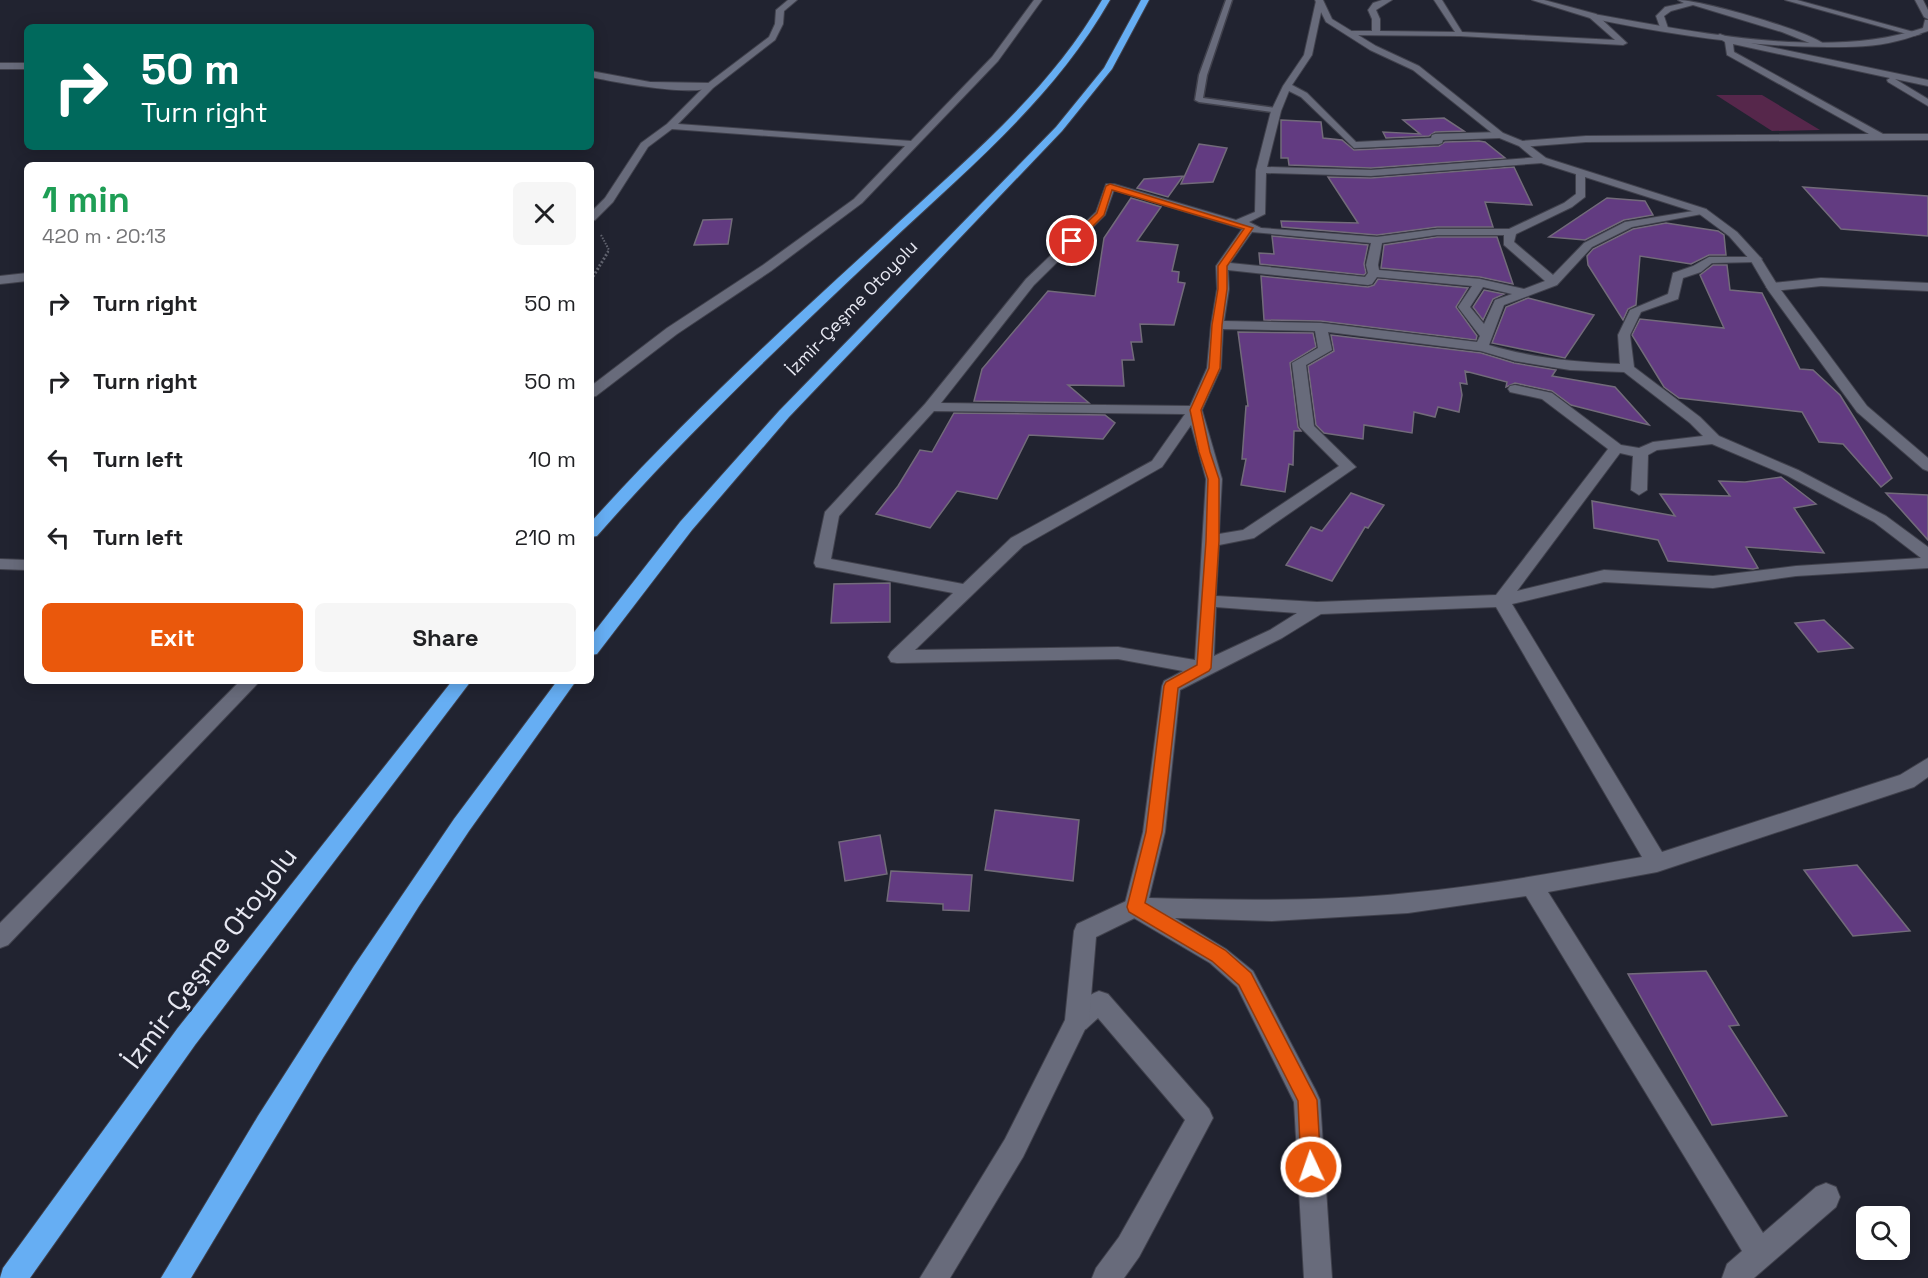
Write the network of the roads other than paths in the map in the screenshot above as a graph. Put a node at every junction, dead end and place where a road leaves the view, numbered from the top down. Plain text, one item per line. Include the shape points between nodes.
1 (793, 0) edge
2 (1038, 0) edge
3 (1106, 0) edge
4 (1145, 0) edge
5 (1229, 0) edge
6 (1388, 0) edge
7 (1438, 0) edge
8 (1536, 0) edge
9 (1682, 0) edge
10 (1789, 0) edge
11 (1919, 0) edge
12 (1319, 2) edge
13 (1694, 3) junction
14 (1593, 16) junction
15 (1928, 19) edge
16 (1664, 28) junction
17 (1350, 33) junction
18 (1376, 33) junction
19 (1460, 34) junction
20 (1917, 34) junction
21 (1720, 36) junction
22 (1729, 42) junction
23 (1820, 44) junction
24 (0, 66) edge
25 (24, 66) edge
26 (594, 75) edge
27 (1883, 75) junction
28 (1928, 83) edge
29 (710, 86) junction
30 (1287, 86) junction
31 (688, 87) junction
32 (699, 96) junction
33 (1928, 103) edge
34 (1276, 111) junction
35 (669, 126) junction
36 (1500, 135) junction
37 (1887, 137) junction
38 (1928, 137) edge
39 (913, 144) junction
40 (1522, 144) junction
41 (1919, 147) dead end
42 (1542, 160) junction
43 (1262, 170) junction
44 (1581, 174) junction
45 (1701, 211) junction
46 (594, 216) edge
47 (1249, 228) junction
48 (1511, 232) junction
49 (1377, 240) junction
50 (1756, 259) junction
51 (1222, 266) junction
52 (1374, 273) junction
53 (24, 277) edge
54 (0, 280) edge
55 (1553, 282) junction
56 (1480, 283) junction
57 (1772, 287) junction
58 (1928, 287) edge
59 (1525, 293) junction
60 (1217, 325) junction
61 (1321, 327) junction
62 (1484, 341) junction
63 (1627, 368) junction
64 (1515, 389) dead end
65 (594, 391) edge
66 (930, 406) junction
67 (1196, 410) junction
68 (1714, 439) junction
69 (1616, 448) junction
70 (1641, 453) junction
71 (1928, 466) edge
72 (1639, 490) dead end
73 (594, 529) edge
74 (1212, 541) junction
75 (1928, 555) edge
76 (1928, 562) edge
77 (0, 564) edge
78 (24, 566) edge
79 (967, 590) junction
80 (1207, 601) junction
81 (1502, 602) junction
82 (1317, 608) junction
83 (594, 645) edge
84 (1204, 668) junction
85 (248, 684) edge
86 (460, 684) edge
87 (565, 684) edge
88 (1928, 766) edge
89 (1658, 863) junction
90 (1532, 886) junction
91 (1135, 907) junction
92 (0, 938) edge
93 (1077, 1021) junction
94 (1826, 1197) dead end
95 (1760, 1253) junction
96 (13, 1278) edge
97 (175, 1278) edge
98 (934, 1278) edge
99 (1106, 1278) edge
100 (1318, 1278) edge
101 (1736, 1278) edge

1 - 29 street via 780,10 772,38
2 - 39 street via 994,59
3 - 73 highway, İzmir-Çeşme Otoyolu via 1065,62 1013,122 718,398
4 - 83 highway, İzmir-Çeşme Otoyolu via 1108,69 1066,122 784,414 686,526
5 - 34 lane via 1200,82 1199,100
6 - 18 street via 1372,10
7 - 19 street
8 - 14 street
9 - 13 street
10 - 20 street
11 - 15 street
12 - 17 street via 1329,21
12 - 30 street via 1308,55
13 - 16 street via 1668,9 1660,16
13 - 23 street
14 - 16 street
14 - 19 street via 1623,43
15 - 20 street via 1926,29
16 - 21 street
17 - 18 street
17 - 36 street via 1416,68
18 - 19 street
20 - 23 street via 1857,44
21 - 22 street
21 - 23 street
22 - 27 street
22 - 37 street via 1730,53
24 - 25 street
26 - 31 street
27 - 28 street
27 - 33 street
29 - 31 street
29 - 32 street
30 - 34 street
30 - 36 street via 1304,94 1354,145
31 - 32 street
32 - 35 street
34 - 43 street
35 - 39 street
35 - 46 street via 644,145 609,201
36 - 40 street
37 - 38 street
37 - 40 street via 1586,139
37 - 41 street
39 - 65 street via 858,201
40 - 42 street
42 - 43 street via 1371,173
42 - 44 street
43 - 47 street via 1260,214 1241,221
44 - 45 street
44 - 48 street via 1581,195
45 - 50 street via 1733,234
45 - 55 street via 1629,224 1588,245
47 - 49 street
47 - 51 street
47 - 66 street via 1110,186 1101,213 1030,282
48 - 49 street via 1437,232
48 - 55 street via 1509,243
49 - 52 street
50 - 57 street
50 - 63 street via 1709,260 1677,276 1674,296 1636,310 1624,335
51 - 52 street via 1368,280
51 - 60 street
52 - 56 street
53 - 54 street
55 - 59 street
56 - 59 street
56 - 62 street via 1464,307
57 - 58 street via 1821,282
57 - 71 street via 1862,409
59 - 62 street via 1499,303
60 - 61 street
60 - 67 street via 1215,368
61 - 62 street
61 - 74 street via 1325,350 1299,363 1307,427 1348,467 1248,534
62 - 63 street via 1515,357 1570,366
63 - 68 street
64 - 69 street via 1547,396
66 - 67 street
66 - 79 street via 831,515 822,563
67 - 74 street via 1214,479
67 - 79 street via 1157,464 1017,542
68 - 70 street via 1653,446
68 - 75 street via 1880,519
69 - 70 street
69 - 81 street
70 - 72 street
74 - 80 street
76 - 81 street via 1713,582 1604,576
77 - 78 street
79 - 84 street via 897,657 1118,653
80 - 82 street
80 - 84 street
81 - 82 street
81 - 89 street
82 - 84 street via 1275,634
84 - 91 street via 1171,686 1154,832
85 - 92 street
86 - 96 highway, İzmir-Çeşme Otoyolu via 186,1037
87 - 97 highway via 410,899 306,1060
88 - 89 street via 1907,781
89 - 90 street
90 - 91 street via 1408,903 1272,911
90 - 95 street
91 - 93 street via 1086,931
91 - 100 street via 1218,956 1245,979 1307,1100
93 - 98 street via 1014,1148
93 - 99 street via 1099,1002 1200,1118 1129,1247
94 - 95 street
95 - 101 street

